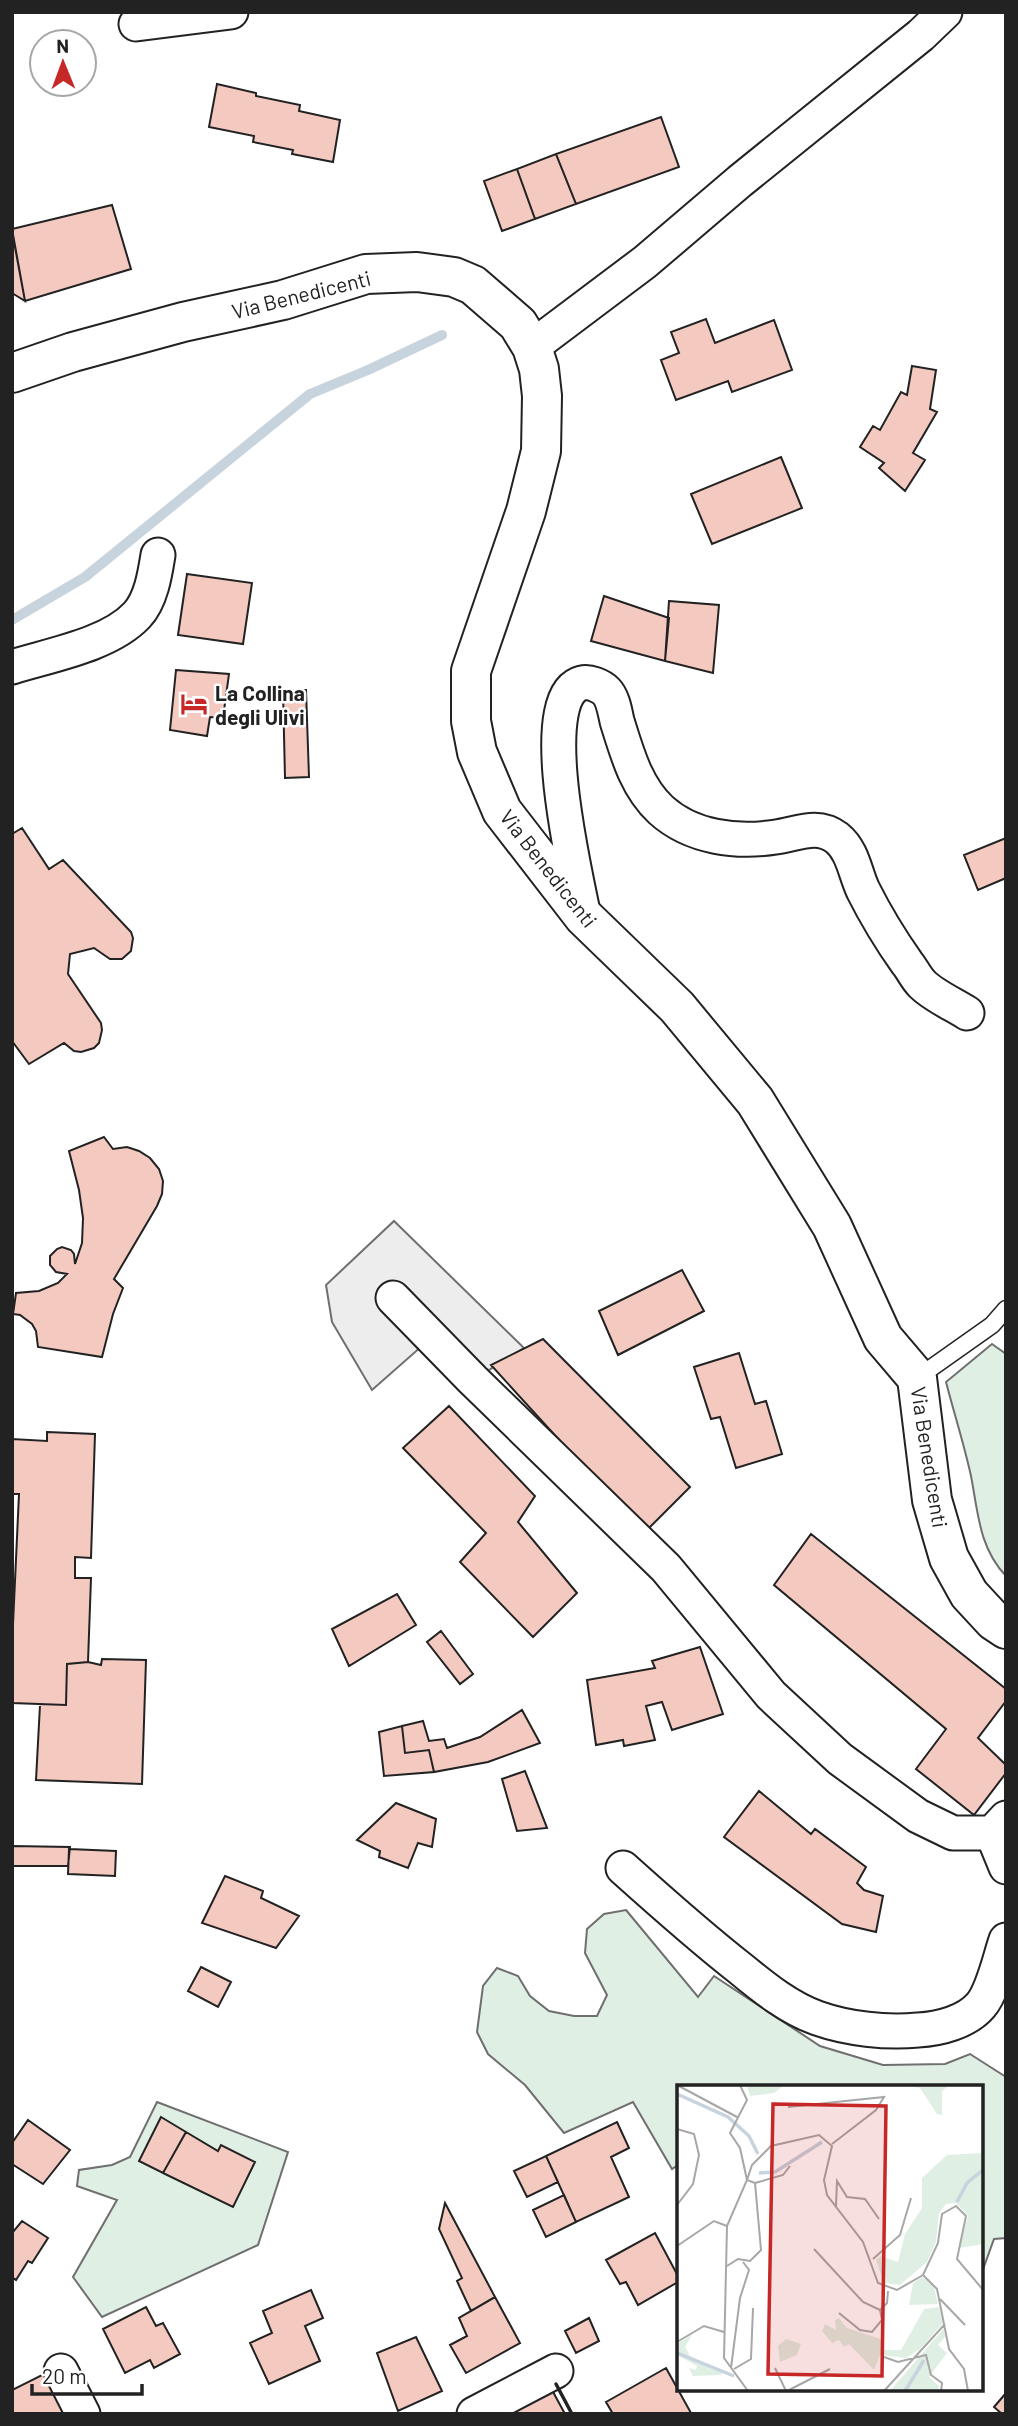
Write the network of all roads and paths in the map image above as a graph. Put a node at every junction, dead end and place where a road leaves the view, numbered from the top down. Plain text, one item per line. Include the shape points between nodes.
1 (231, 12) edge
2 (944, 12) edge
3 (136, 24) dead end
4 (532, 347) junction
5 (12, 373) edge
6 (158, 555) dead end
7 (12, 667) edge
8 (584, 917) junction
9 (967, 1013) dead end
10 (393, 1298) dead end
11 (1006, 1309) edge
12 (917, 1378) junction
13 (1006, 1629) edge
14 (999, 1825) edge
15 (1006, 1867) edge
16 (623, 1868) dead end
17 (1006, 1940) edge
18 (61, 2371) dead end
19 (556, 2371) dead end
20 (83, 2414) edge
21 (474, 2414) edge

1 - 3 street
2 - 4 street via 645,262
4 - 5 street, Via Benedicenti via 518,324 473,285 454,276 366,274 283,300 74,352
4 - 8 street, Via Benedicenti via 542,396 541,451 526,511 471,671 471,721 477,752 502,811
6 - 7 street via 153,585 138,615 101,640
8 - 9 street via 564,814 560,755 562,711 572,688 584,682 606,690 642,788 676,822 726,839 779,837 810,829 837,838 849,852 887,935 923,985
8 - 12 street, Via Benedicenti via 677,1007 755,1101 832,1226 883,1338
10 - 14 street via 666,1568 771,1695 840,1759 918,1816 953,1833
11 - 12 lane via 992,1325
12 - 13 street, Via Benedicenti via 932,1500 949,1558 969,1594
14 - 15 street
16 - 17 street via 773,1994 817,2018 858,2027 928,2030 968,2015 982,2004
18 - 20 street
19 - 21 street

